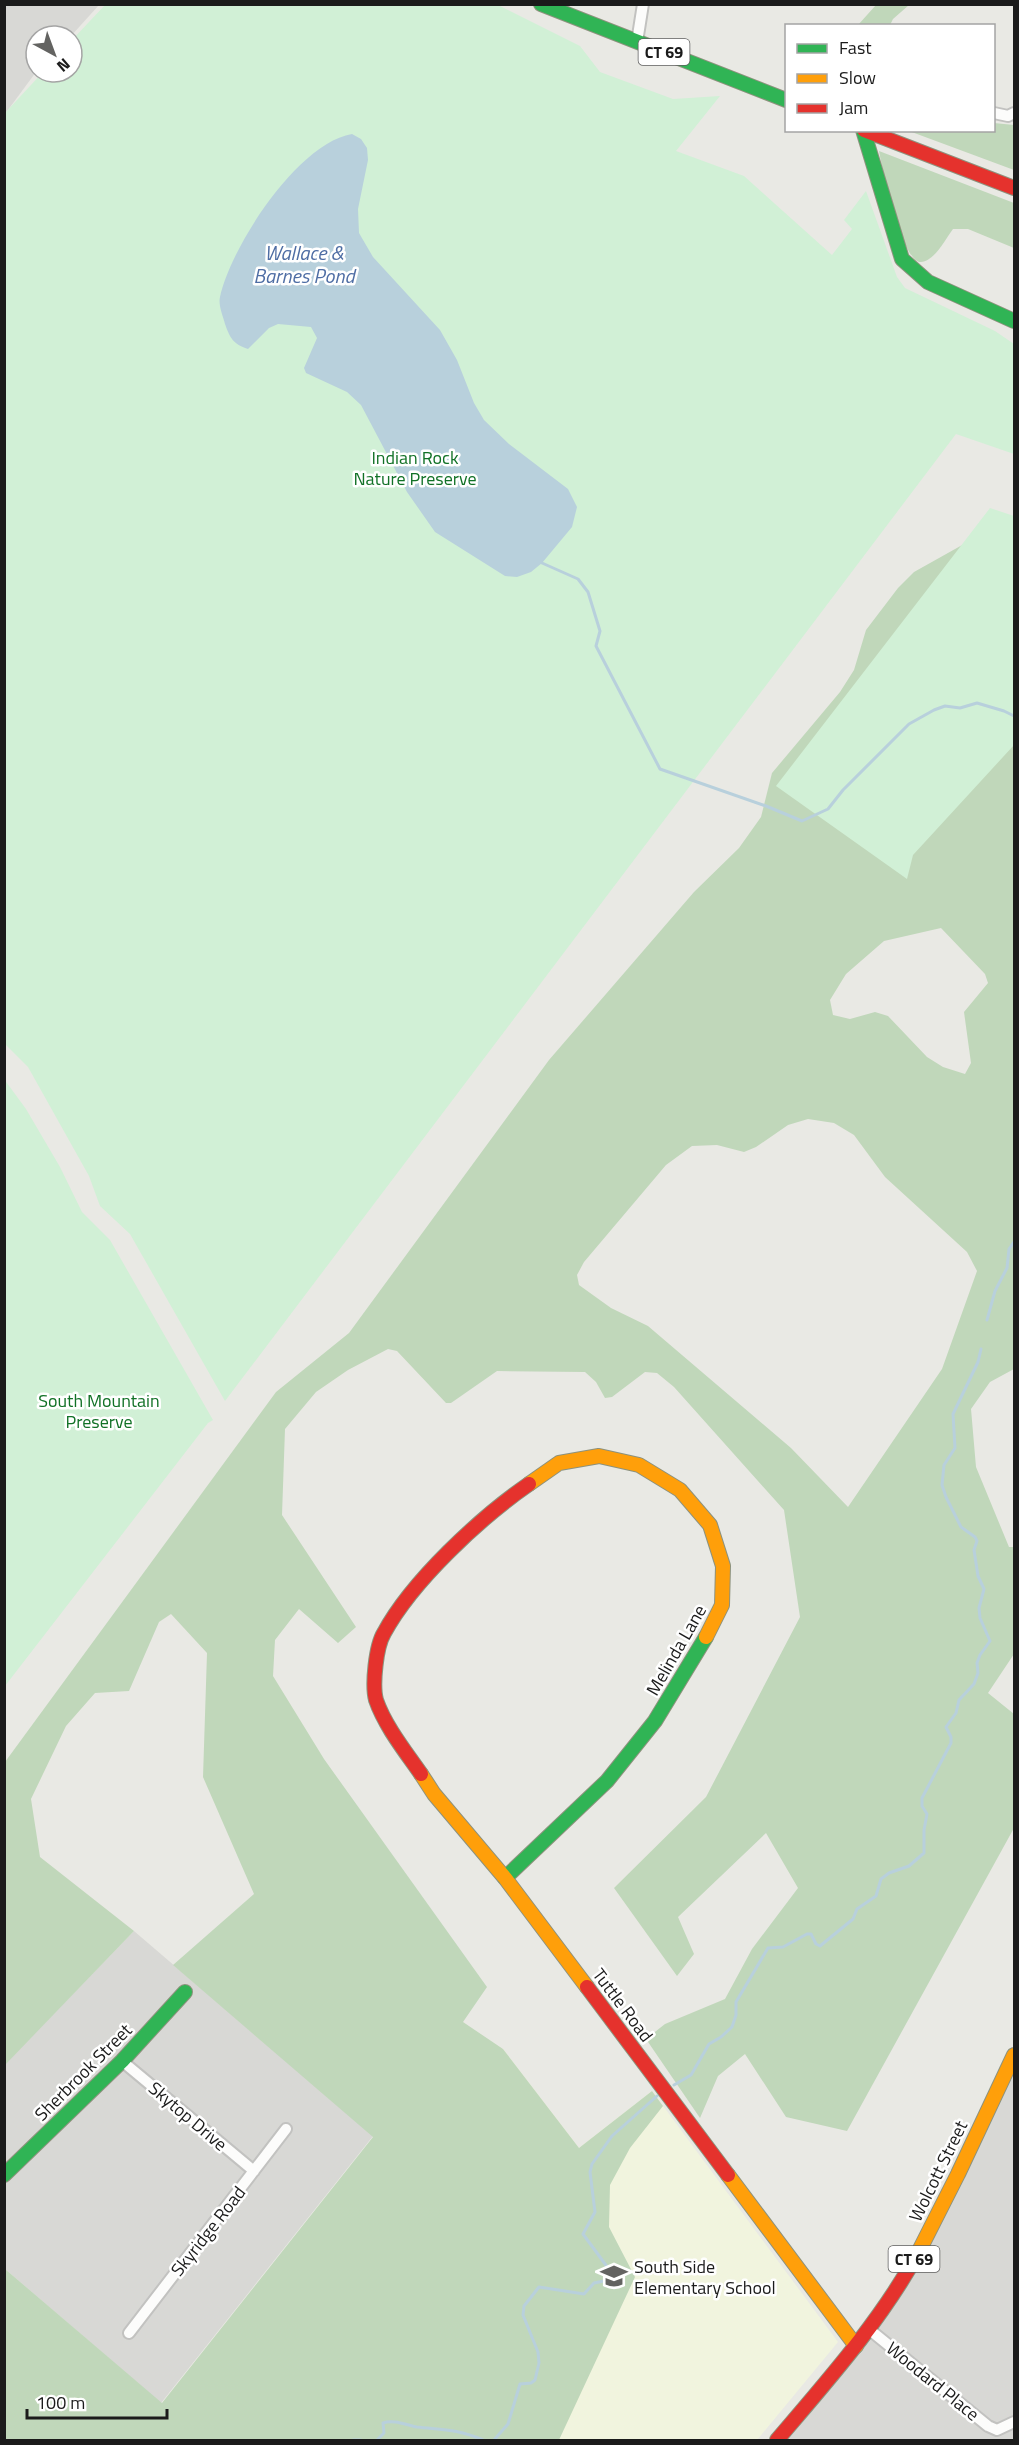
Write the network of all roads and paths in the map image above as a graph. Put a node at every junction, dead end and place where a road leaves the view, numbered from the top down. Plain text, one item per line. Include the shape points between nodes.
1 (541, 4) edge
2 (643, 4) edge
3 (637, 42) junction
4 (785, 100) edge
5 (995, 113) edge
6 (1014, 113) edge
7 (865, 132) edge
8 (869, 132) edge
9 (1014, 188) edge
10 (1014, 321) edge
11 (374, 1680) joint
12 (505, 1878) junction
13 (185, 1992) dead end
14 (1014, 2055) edge
15 (122, 2061) junction
16 (286, 2129) dead end
17 (254, 2171) junction
18 (4, 2175) edge
19 (870, 2330) junction
20 (129, 2333) dead end
21 (856, 2346) junction
22 (1014, 2422) edge
23 (995, 2435) edge
24 (777, 2440) edge

1 - 3 street, CT 69
2 - 3 street
3 - 4 street, CT 69
5 - 6 street
7 - 10 street via 902,259 928,282
8 - 9 street
11 - 12 street, Tuttle Road via 376,1699 390,1728 434,1794
11 - 12 street, Melinda Lane via 382,1635 409,1593 516,1493 560,1463 599,1456 639,1465 680,1490 710,1525 723,1566 722,1605 698,1653 655,1721 607,1781
12 - 21 street, Tuttle Road
13 - 15 street, Sherbrook Street
14 - 19 street, Wolcott Street / CT 69 via 920,2249
15 - 17 street, Skytop Drive
15 - 18 street, Sherbrook Street
16 - 17 street, Skyridge Road
17 - 20 street, Skyridge Road
19 - 21 street, Wolcott Street / CT 69
19 - 23 street, Woodard Place
21 - 24 street, Wolcott Street / CT 69
22 - 23 street

